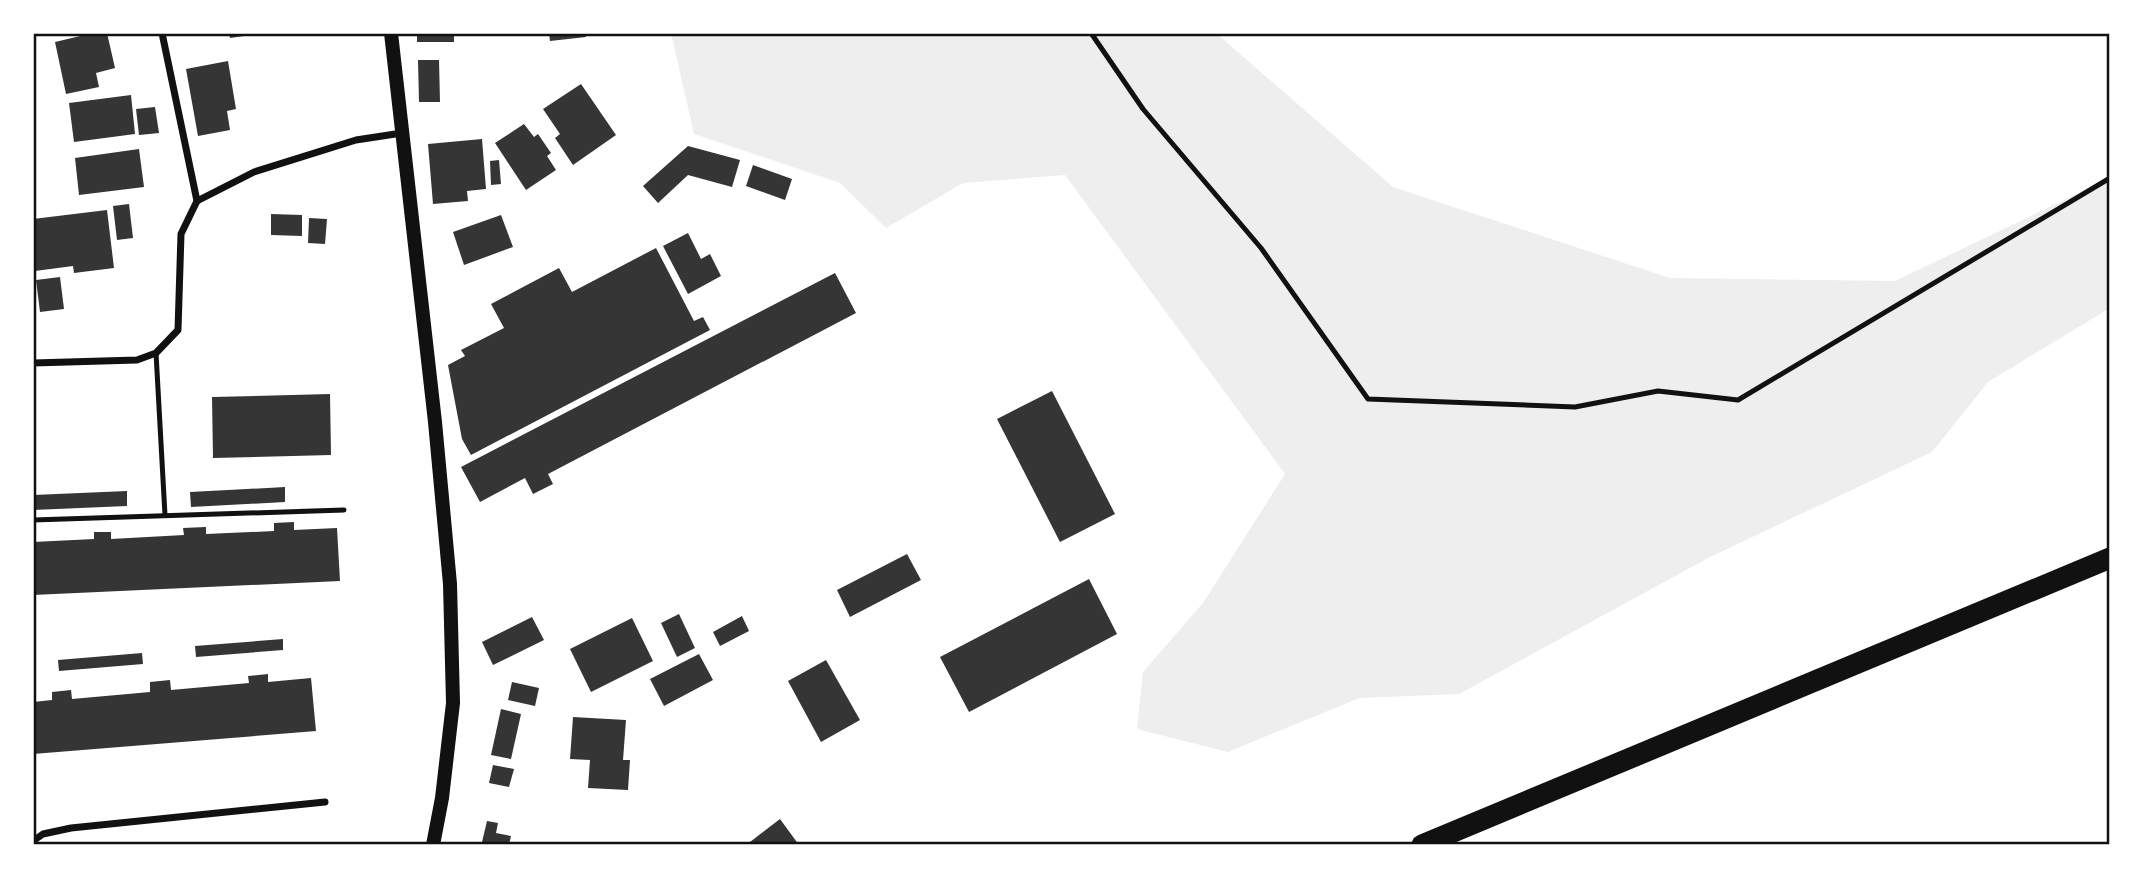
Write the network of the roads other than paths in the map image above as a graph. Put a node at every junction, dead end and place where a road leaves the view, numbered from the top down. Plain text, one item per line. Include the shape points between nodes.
1 (162, 33) edge
2 (391, 33) edge
3 (1091, 33) edge
4 (402, 133) junction
5 (2110, 178) edge
6 (197, 201) junction
7 (156, 353) junction
8 (33, 363) edge
9 (344, 510) dead end
10 (165, 515) junction
11 (33, 520) edge
12 (2110, 558) edge
13 (325, 802) dead end
14 (33, 841) edge
15 (433, 845) edge
16 (1422, 845) edge

1 - 6 street
2 - 4 main road
3 - 5 lane via 1143,109 1262,248 1368,399 1575,408 1658,391 1738,400
4 - 6 street via 356,140 254,172
4 - 15 main road via 450,584 453,703
6 - 7 street via 181,234 178,330
7 - 8 street via 137,360
7 - 10 lane
9 - 10 lane
10 - 11 lane
12 - 16 highway
13 - 14 street via 71,828

